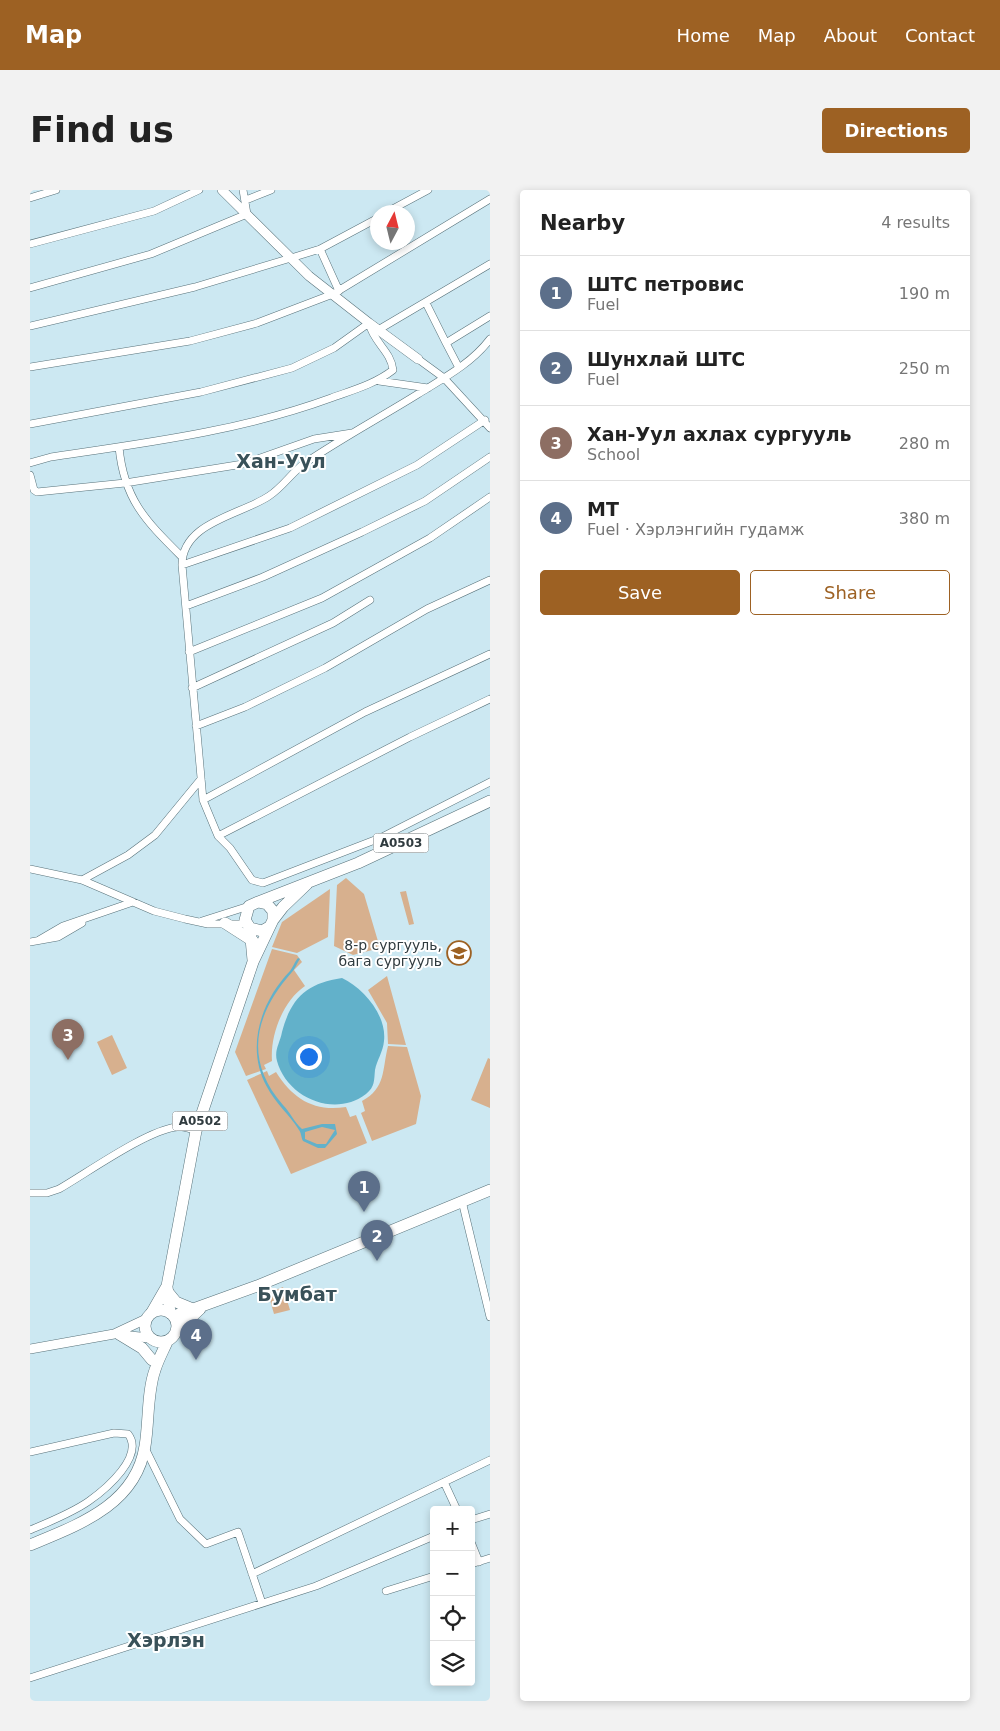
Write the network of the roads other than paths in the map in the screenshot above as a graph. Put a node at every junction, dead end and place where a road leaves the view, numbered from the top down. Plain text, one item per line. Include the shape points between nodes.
1 (56, 190) edge
2 (199, 190) edge
3 (222, 190) edge
4 (243, 190) edge
5 (271, 190) edge
6 (428, 190) edge
7 (30, 198) edge
8 (490, 199) edge
9 (246, 200) junction
10 (400, 205) edge
11 (247, 214) junction
12 (370, 222) edge
13 (30, 244) edge
14 (320, 249) junction
15 (292, 258) junction
16 (490, 264) edge
17 (30, 288) edge
18 (336, 293) junction
19 (426, 303) junction
20 (490, 316) edge
21 (369, 324) junction
22 (30, 326) edge
23 (378, 330) junction
24 (490, 339) edge
25 (446, 343) junction
26 (490, 344) edge
27 (482, 350) junction
28 (418, 359) joint
29 (30, 367) edge
30 (459, 368) junction
31 (444, 378) junction
32 (379, 381) junction
33 (428, 388) junction
34 (485, 420) junction
35 (30, 424) edge
36 (490, 428) edge
37 (355, 432) junction
38 (119, 447) junction
39 (490, 457) edge
40 (30, 463) edge
41 (30, 475) edge
42 (125, 483) junction
43 (490, 497) edge
44 (182, 557) junction
45 (182, 565) junction
46 (490, 580) edge
47 (370, 600) dead end
48 (186, 606) junction
49 (189, 652) junction
50 (490, 654) edge
51 (192, 688) junction
52 (490, 700) edge
53 (196, 726) junction
54 (201, 779) junction
55 (490, 782) edge
56 (203, 800) junction
57 (490, 801) edge
58 (218, 836) junction
59 (326, 859) junction
60 (30, 869) edge
61 (332, 872) junction
62 (82, 880) junction
63 (310, 881) junction
64 (133, 902) junction
65 (254, 904) junction
66 (194, 921) junction
67 (225, 922) junction
68 (271, 924) junction
69 (249, 926) junction
70 (252, 941) junction
71 (30, 942) edge
72 (253, 962) junction
73 (196, 1131) junction
74 (490, 1190) edge
75 (30, 1193) edge
76 (462, 1201) junction
77 (167, 1288) junction
78 (198, 1307) junction
79 (172, 1315) junction
80 (149, 1316) junction
81 (490, 1317) edge
82 (177, 1331) junction
83 (116, 1334) junction
84 (151, 1340) junction
85 (167, 1342) junction
86 (30, 1349) edge
87 (153, 1365) junction
88 (145, 1448) junction
89 (30, 1452) edge
90 (490, 1460) edge
91 (444, 1482) junction
92 (456, 1506) edge
93 (490, 1514) edge
94 (475, 1519) edge
95 (30, 1530) edge
96 (430, 1538) edge
97 (30, 1545) edge
98 (490, 1558) edge
99 (475, 1563) edge
100 (252, 1574) junction
101 (430, 1577) edge
102 (386, 1590) dead end
103 (262, 1604) junction
104 (30, 1678) edge

1 - 7 street
2 - 13 street via 154,211
3 - 11 street
4 - 9 street
5 - 9 street
6 - 10 street
8 - 18 street
9 - 11 street
11 - 15 street
11 - 17 street via 151,254
12 - 14 street
14 - 15 street
14 - 18 street
15 - 18 street
15 - 22 street
16 - 19 street
18 - 21 street
18 - 29 street via 257,323 190,341
19 - 23 street
19 - 25 street
20 - 25 street
21 - 23 street
21 - 32 street via 371,333 392,359 393,370
21 - 35 street via 334,348 292,368 201,392
23 - 28 street
24 - 27 street
25 - 30 street
26 - 27 street
27 - 30 street
28 - 31 street
30 - 31 street
31 - 33 street
31 - 34 street
32 - 33 street
32 - 38 street via 305,408 208,433
33 - 37 street
34 - 36 street
34 - 45 street via 417,464 290,528
37 - 42 street via 314,439 242,464
37 - 44 street via 304,464 270,495 209,524 192,539
38 - 40 street
38 - 42 street
39 - 48 street via 425,501 370,528 263,578
41 - 42 street via 37,492
42 - 44 street via 144,518
43 - 49 street via 430,538 322,598
44 - 45 street
45 - 48 street
46 - 53 street via 426,609 326,668 245,707
47 - 51 street via 333,623
48 - 49 street
49 - 51 street
50 - 56 street via 365,712
51 - 53 street
52 - 58 street via 410,737
53 - 54 street
54 - 56 street
54 - 62 street via 155,835 128,855
55 - 59 street via 380,838
56 - 58 street
57 - 61 main road, A0503
58 - 59 street via 257,883
59 - 61 street
60 - 62 street
61 - 63 main road, A0503
62 - 64 street
63 - 65 main road, A0503
63 - 68 main road, A0503 via 283,907
64 - 66 street
64 - 71 street
65 - 66 street
65 - 68 main road via 270,907
65 - 69 main road, A0502 via 245,915
66 - 67 street via 208,924
67 - 69 street
67 - 70 main road
68 - 69 main road via 262,931
68 - 72 main road, A0502
69 - 70 main road, A0502
70 - 72 main road, A0502
72 - 73 main road, A0502
73 - 75 street via 178,1126 168,1129 138,1142 59,1189
73 - 77 main road, A0502
74 - 76 main road
76 - 78 main road
76 - 81 street
77 - 78 main road via 176,1302
77 - 79 main road, A0502
77 - 80 main road, A0502
78 - 79 main road
78 - 82 main road
79 - 80 main road via 161,1310
79 - 82 main road, A0502
80 - 83 street
80 - 84 main road via 144,1329
82 - 85 main road
83 - 84 street
83 - 86 street
83 - 87 main road via 142,1348
84 - 85 main road
84 - 87 main road
85 - 87 main road
87 - 88 main road
88 - 97 main road via 129,1484 111,1505 96,1516
88 - 100 street via 180,1519 206,1544 238,1532
89 - 95 street via 121,1433 128,1434 132,1443 129,1461 88,1502
90 - 91 street
91 - 92 street
91 - 100 street
93 - 94 street
96 - 103 street via 316,1586
98 - 99 street
100 - 103 street
101 - 102 street
103 - 104 street

